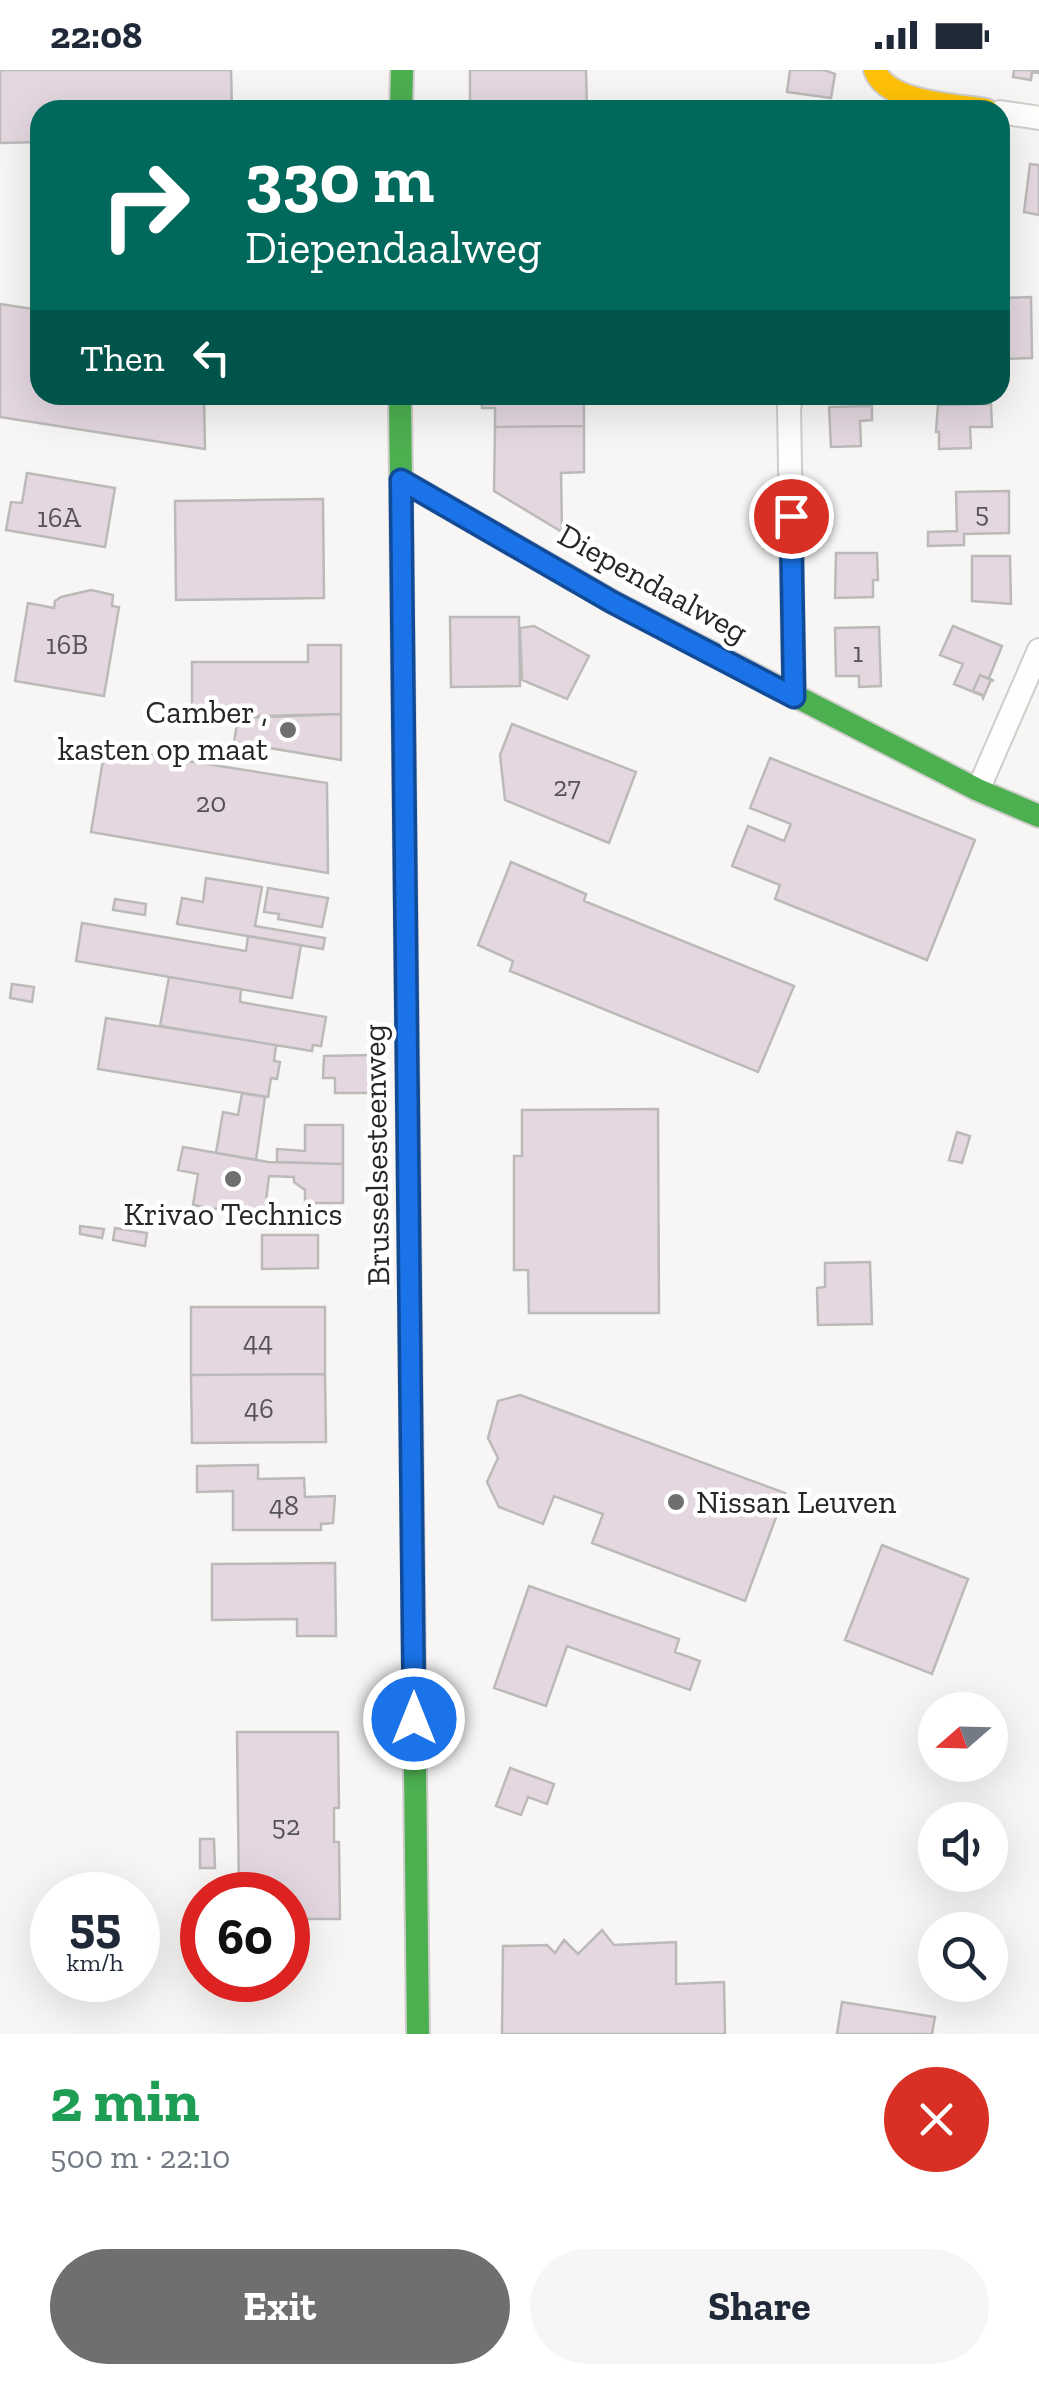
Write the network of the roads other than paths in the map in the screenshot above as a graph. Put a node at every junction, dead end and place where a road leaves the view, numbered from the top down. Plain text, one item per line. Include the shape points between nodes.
1 (402, 70) edge
2 (875, 70) edge
3 (401, 100) edge
4 (919, 100) edge
5 (1010, 114) edge
6 (1039, 118) edge
7 (400, 405) edge
8 (789, 405) edge
9 (401, 480) junction
10 (1039, 650) edge
11 (794, 697) junction
12 (978, 790) junction
13 (1039, 816) edge
14 (418, 2034) edge

1 - 3 main road
2 - 4 main road via 878,80
5 - 6 street
7 - 9 main road, Brusselsesteenweg
8 - 11 street
9 - 11 main road, Diependaalweg
9 - 14 main road, Brusselsesteenweg
10 - 12 street
11 - 12 main road, Diependaalweg
12 - 13 main road, Diependaalweg

